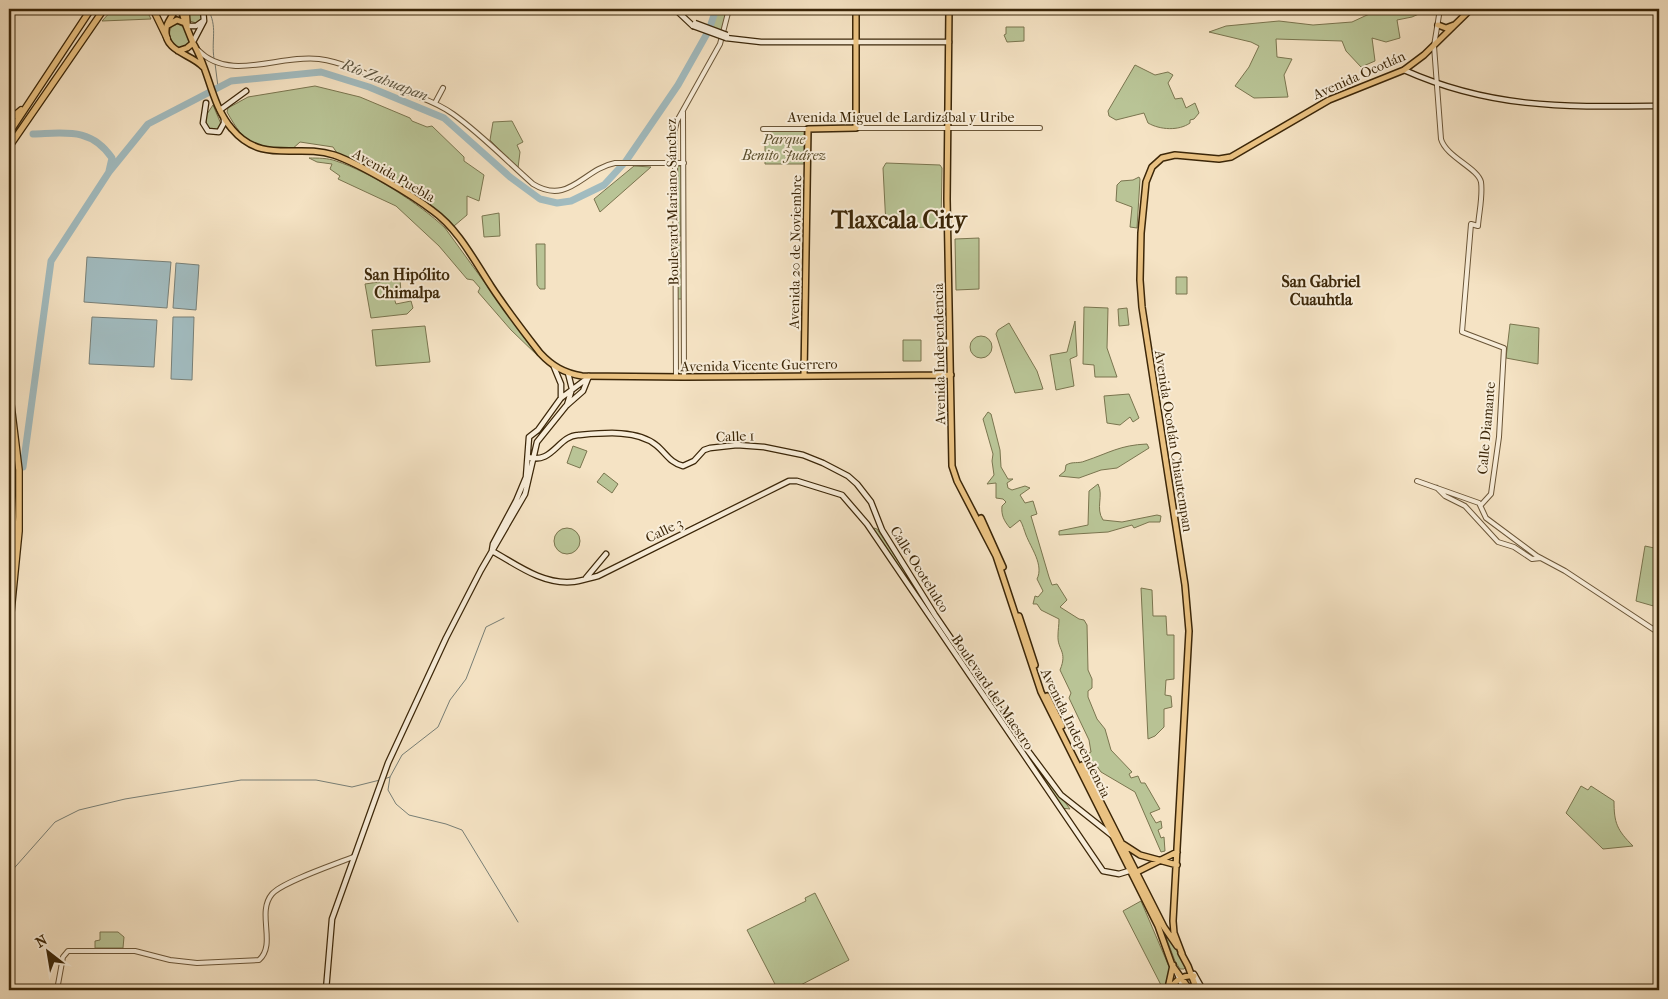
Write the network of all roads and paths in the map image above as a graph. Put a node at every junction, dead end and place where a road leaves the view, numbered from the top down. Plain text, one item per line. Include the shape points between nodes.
1 (91, 9) edge
2 (104, 9) edge
3 (153, 9) edge
4 (175, 9) edge
5 (181, 9) edge
6 (186, 9) edge
7 (203, 9) edge
8 (675, 9) edge
9 (729, 9) edge
10 (856, 9) edge
11 (949, 9) edge
12 (1039, 9) edge
13 (1047, 9) edge
14 (1440, 9) edge
15 (1471, 9) edge
16 (205, 17) junction
17 (187, 25) junction
18 (1438, 25) junction
19 (1454, 25) junction
20 (166, 29) junction
21 (166, 38) junction
22 (194, 42) junction
23 (949, 42) junction
24 (856, 43) junction
25 (1434, 46) junction
26 (197, 49) junction
27 (177, 51) junction
28 (1404, 70) junction
29 (206, 73) junction
30 (1436, 84) junction
31 (443, 88) dead end
32 (246, 91) dead end
33 (30, 102) junction
34 (206, 103) dead end
35 (435, 103) junction
36 (1659, 106) edge
37 (219, 108) junction
38 (683, 112) junction
39 (224, 118) junction
40 (9, 120) edge
41 (856, 128) junction
42 (1040, 128) dead end
43 (763, 129) dead end
44 (808, 129) junction
45 (948, 129) junction
46 (1272, 131) joint
47 (9, 133) edge
48 (9, 147) edge
49 (676, 163) junction
50 (684, 163) junction
51 (676, 340) junction
52 (684, 340) junction
53 (554, 366) junction
54 (568, 373) junction
55 (804, 375) junction
56 (951, 375) junction
57 (590, 376) junction
58 (676, 377) junction
59 (684, 378) junction
60 (9, 388) edge
61 (572, 389) junction
62 (561, 398) junction
63 (566, 406) junction
64 (9, 429) edge
65 (533, 434) junction
66 (539, 438) junction
67 (13, 442) junction
68 (531, 458) junction
69 (954, 472) junction
70 (1417, 481) dead end
71 (1440, 490) junction
72 (846, 498) joint
73 (1481, 505) junction
74 (1486, 518) junction
75 (877, 520) joint
76 (1481, 523) junction
77 (492, 551) junction
78 (606, 554) dead end
79 (1541, 558) junction
80 (586, 579) junction
81 (9, 589) edge
82 (921, 594) junction
83 (914, 596) junction
84 (9, 632) edge
85 (1659, 633) edge
86 (1058, 791) junction
87 (1051, 796) junction
88 (1105, 819) junction
89 (1094, 822) junction
90 (1115, 838) junction
91 (1121, 843) junction
92 (1177, 852) junction
93 (353, 857) junction
94 (1158, 860) junction
95 (1177, 864) junction
96 (1133, 872) junction
97 (1182, 954) junction
98 (1188, 966) junction
99 (1175, 968) junction
100 (1192, 975) junction
101 (1180, 979) junction
102 (57, 990) edge
103 (326, 990) edge
104 (1169, 990) edge
105 (1176, 990) edge
106 (1183, 990) edge
107 (1190, 990) edge
108 (1197, 990) edge
109 (1203, 990) edge

1 - 33 highway
2 - 48 highway
3 - 21 highway
4 - 20 main road
5 - 17 main road
6 - 17 highway
7 - 16 main road
8 - 24 main road, bridge via 694,25 728,37 761,42
9 - 38 street via 720,44
10 - 24 main road
11 - 23 main road, Avenida Independencia
12 - 13 street
14 - 18 street
15 - 19 main road, Avenida Ocotlán
16 - 17 main road via 198,25
16 - 22 main road
17 - 20 main road via 173,21
17 - 22 main road
18 - 19 main road via 1446,28
18 - 25 street
19 - 25 main road, Avenida Ocotlán
20 - 21 main road
21 - 27 main road
22 - 26 main road, Avenida Puebla
22 - 27 main road
23 - 24 main road
23 - 45 main road, Avenida Independencia
24 - 41 main road
25 - 28 main road, Avenida Ocotlán
25 - 30 street
26 - 29 main road, Avenida Puebla
26 - 35 street via 212,61 238,66 308,59 334,63
27 - 29 main road via 195,59
28 - 30 main road
28 - 46 main road, Avenida Ocotlán via 1329,100
29 - 37 main road, Avenida Puebla
30 - 36 main road via 1482,97 1535,105
30 - 73 street, Calle Diamante via 1443,146 1480,180 1478,226 1472,224 1462,332 1504,348 1499,437 1491,494
31 - 35 street
32 - 37 main road
33 - 40 highway
33 - 47 highway
34 - 39 main road via 203,123 208,131 219,132
35 - 49 street via 453,114 543,190 558,191 574,186 609,164
37 - 39 main road, Avenida Puebla
38 - 49 street, Boulevard Mariano Sánchez via 675,129
38 - 50 street, Boulevard Mariano Sánchez
39 - 53 main road, Avenida Puebla via 251,146 271,152 333,155 358,166 434,212 454,231 511,314
41 - 44 main road, Avenida Miguel de Lardizábal y Uribe
41 - 45 street, Avenida Miguel de Lardizábal y Uribe
42 - 45 street, Avenida Miguel de Lardizábal y Uribe
43 - 44 street, Avenida Miguel de Lardizábal y Uribe
44 - 55 main road, Avenida 20 de Noviembre
45 - 56 main road, Avenida Independencia
46 - 92 main road, Avenida Ocotlán Chiautempan via 1226,159 1179,154 1162,158 1152,167 1145,186 1140,262 1142,307 1184,578 1189,631
49 - 50 street
49 - 51 street, Boulevard Mariano Sánchez
50 - 52 street, Boulevard Mariano Sánchez
51 - 52 street
51 - 58 street, Boulevard Mariano Sánchez
52 - 59 street, Boulevard Mariano Sánchez
53 - 54 main road, Avenida Puebla
53 - 62 main road via 561,384
54 - 57 main road, Avenida Vicente Guerrero
54 - 61 main road
55 - 56 main road, Avenida Vicente Guerrero
55 - 59 main road, Avenida Vicente Guerrero
56 - 69 main road, Avenida Independencia via 951,460
57 - 58 main road, Avenida Vicente Guerrero
57 - 61 main road
57 - 63 main road via 583,390
58 - 59 main road, Avenida Vicente Guerrero
60 - 67 highway
61 - 62 main road
61 - 63 main road
62 - 65 main road
63 - 66 main road
64 - 67 highway
65 - 66 main road
65 - 68 main road via 528,442
66 - 68 main road
67 - 81 highway via 14,532
67 - 84 highway via 19,509 16,577
68 - 75 main road, Calle 1 via 543,458 567,439 578,435 642,437 656,445 674,463 683,466 694,462 710,448 737,444 764,447 803,456 848,476 867,496
68 - 77 main road via 525,494
69 - 88 main road, Avenida Independencia via 996,556 1041,692
69 - 91 main road, Avenida Independencia via 999,554 1042,686
70 - 71 street
71 - 73 street
71 - 76 street via 1465,506
72 - 80 main road, Calle 3 via 816,486 789,481
72 - 83 main road, Boulevard del Maestro
73 - 74 street
74 - 76 street
74 - 79 street
75 - 82 main road, Calle Ocotelulco
76 - 79 street via 1500,543 1514,547 1532,559
77 - 80 main road, Calle 3 via 543,577 572,582
77 - 93 main road via 446,638 388,763
78 - 80 main road
79 - 85 street
82 - 83 main road
82 - 86 main road, Calle Ocotelulco
83 - 87 main road, Boulevard del Maestro
86 - 87 main road
86 - 89 main road, Calle Ocotelulco
87 - 96 main road, Boulevard del Maestro via 1103,871
88 - 89 main road
88 - 90 main road, Avenida Independencia
89 - 90 main road, Calle Ocotelulco
90 - 91 main road
90 - 96 main road, Avenida Independencia
91 - 94 main road via 1137,854
91 - 96 main road, Avenida Independencia
92 - 94 main road
92 - 95 main road, Avenida Ocotlán Chiautempan
93 - 102 street via 273,893 266,906 266,949 259,960 197,963 134,951 68,951 63,957
93 - 103 main road via 332,919
94 - 95 main road
94 - 96 main road
95 - 97 main road, Avenida Ocotlán Chiautempan via 1174,933
96 - 97 main road, Avenida Independencia
96 - 99 main road, Avenida Independencia
97 - 98 main road, Avenida Independencia
98 - 99 main road via 1185,970
98 - 100 main road, Avenida Independencia
99 - 101 main road, Avenida Independencia
99 - 104 main road
100 - 101 main road
100 - 108 main road, Avenida Independencia
100 - 109 main road
101 - 104 main road
101 - 106 main road
101 - 107 main road, Avenida Independencia
105 - 106 main road

